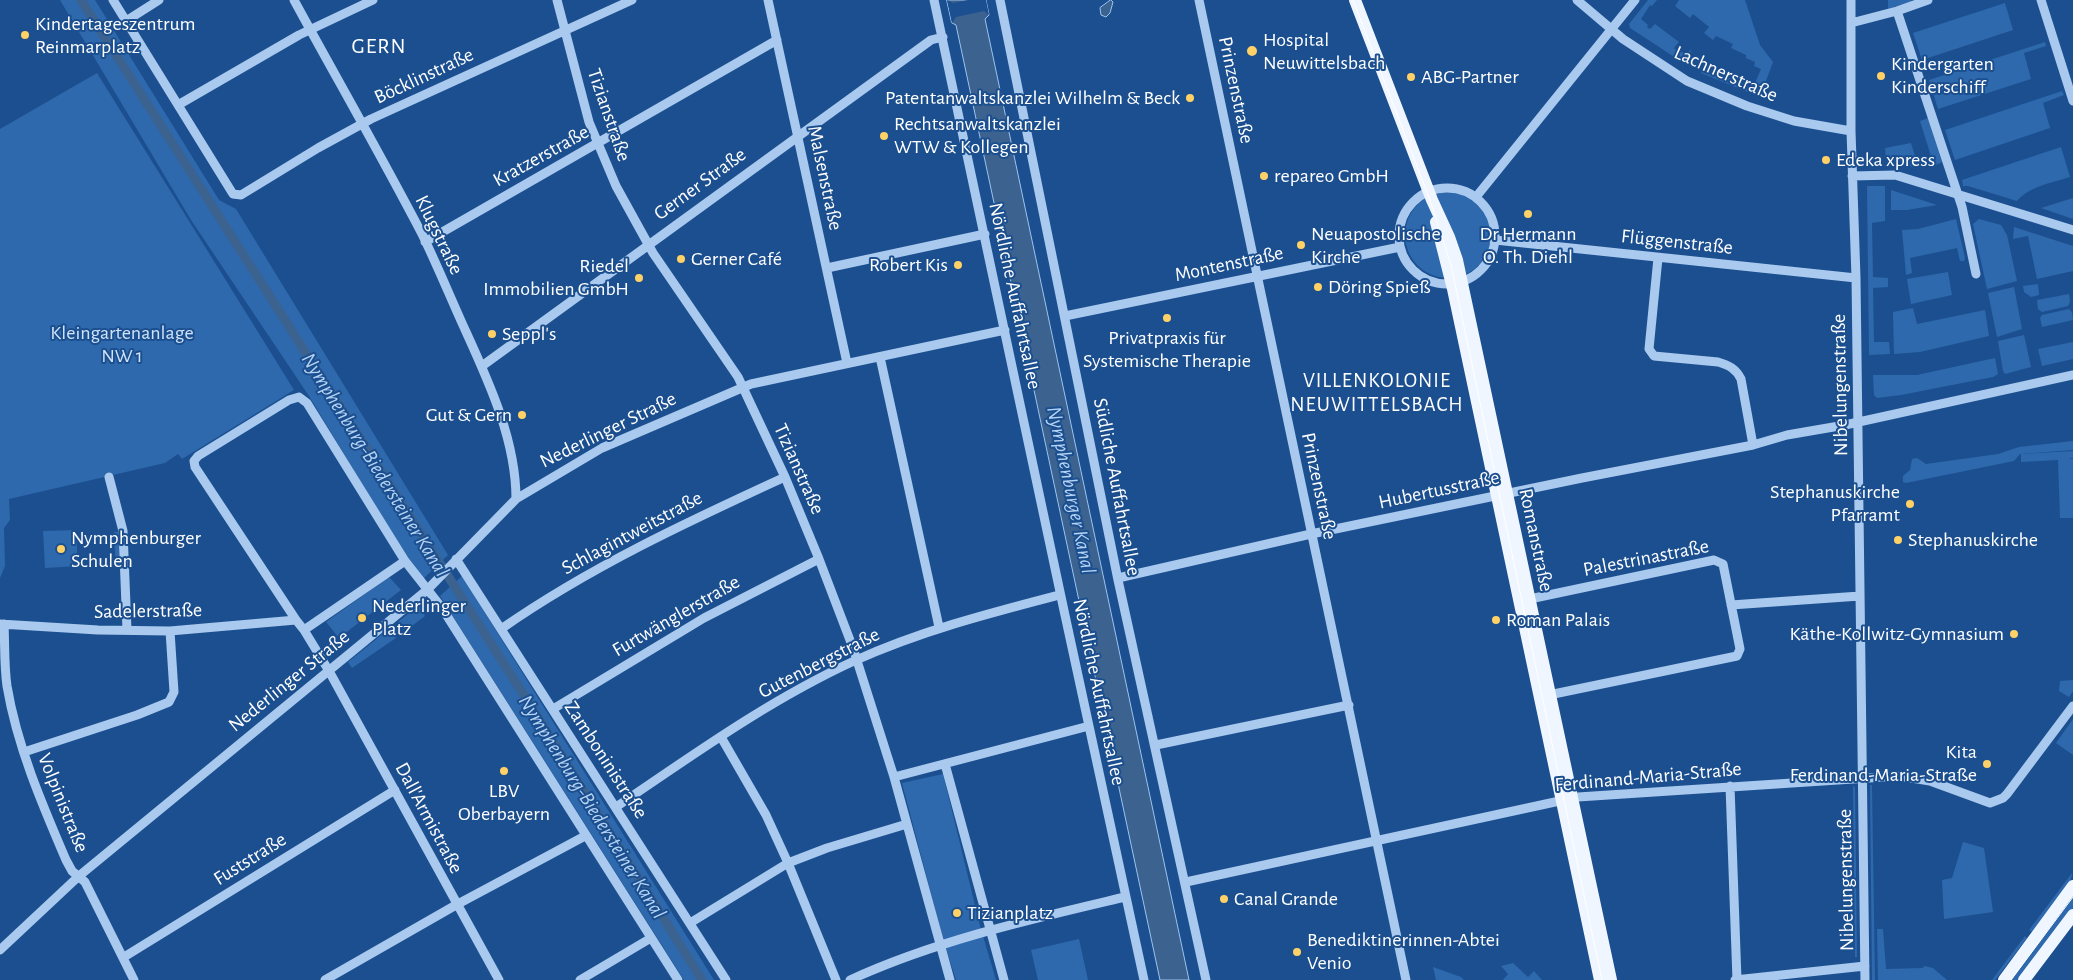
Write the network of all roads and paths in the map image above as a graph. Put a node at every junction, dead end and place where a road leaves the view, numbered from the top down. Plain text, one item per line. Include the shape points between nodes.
1 (113, 0) edge
2 (159, 0) edge
3 (294, 0) edge
4 (373, 0) edge
5 (557, 0) edge
6 (632, 0) edge
7 (768, 0) edge
8 (934, 0) edge
9 (1000, 0) edge
10 (1199, 0) edge
11 (1355, 0) edge
12 (1577, 0) edge
13 (1635, 0) edge
14 (1852, 0) edge
15 (1928, 0) edge
16 (2041, 0) edge
17 (1897, 11) junction
18 (126, 21) junction
19 (1851, 23) junction
20 (310, 30) junction
21 (565, 30) junction
22 (1611, 30) junction
23 (942, 37) junction
24 (777, 40) junction
25 (2073, 101) edge
26 (178, 105) junction
27 (362, 124) junction
28 (1851, 131) junction
29 (798, 135) junction
30 (598, 144) junction
31 (1852, 176) junction
32 (1958, 194) junction
33 (1431, 195) junction
34 (1476, 197) junction
35 (2073, 230) edge
36 (985, 234) junction
37 (1495, 240) junction
38 (425, 242) junction
39 (648, 244) junction
40 (1400, 247) junction
41 (1658, 258) junction
42 (827, 268) junction
43 (1976, 274) dead end
44 (1256, 277) junction
45 (1856, 278) junction
46 (1457, 283) junction
47 (1065, 316) junction
48 (1005, 330) junction
49 (880, 357) junction
50 (847, 364) junction
51 (482, 366) junction
52 (2073, 375) edge
53 (743, 387) junction
54 (1857, 422) junction
55 (1753, 445) junction
56 (109, 477) dead end
57 (785, 477) junction
58 (1502, 495) junction
59 (516, 499) junction
60 (1311, 534) junction
61 (819, 559) junction
62 (456, 560) junction
63 (405, 561) junction
64 (1118, 578) junction
65 (428, 590) junction
66 (1059, 595) junction
67 (1860, 596) junction
68 (1524, 600) junction
69 (1731, 605) junction
70 (296, 620) junction
71 (2, 624) edge
72 (939, 627) junction
73 (501, 629) junction
74 (127, 630) junction
75 (304, 630) junction
76 (170, 631) junction
77 (856, 660) junction
78 (330, 672) junction
79 (3, 684) edge
80 (1545, 696) junction
81 (1348, 705) junction
82 (2073, 706) edge
83 (554, 710) junction
84 (1089, 726) junction
85 (721, 737) junction
86 (1156, 745) junction
87 (24, 752) junction
88 (945, 764) junction
89 (894, 777) junction
90 (1862, 778) junction
91 (1730, 786) junction
92 (394, 790) junction
93 (1567, 800) junction
94 (616, 807) junction
95 (907, 824) junction
96 (585, 836) junction
97 (1376, 842) junction
98 (788, 863) junction
99 (79, 876) junction
100 (1186, 882) junction
101 (2073, 886) edge
102 (1125, 897) junction
103 (456, 904) junction
104 (2073, 915) edge
105 (690, 923) junction
106 (990, 931) junction
107 (651, 938) junction
108 (939, 946) junction
109 (0, 950) edge
110 (124, 957) junction
111 (1865, 966) junction
112 (134, 980) edge
113 (325, 980) edge
114 (498, 980) edge
115 (580, 980) edge
116 (678, 980) edge
117 (726, 980) edge
118 (836, 980) edge
119 (850, 980) edge
120 (950, 980) edge
121 (1004, 980) edge
122 (1144, 980) edge
123 (1206, 980) edge
124 (1406, 980) edge
125 (1600, 980) edge
126 (1611, 980) edge
127 (1736, 980) edge
128 (1865, 980) edge
129 (2004, 980) edge
130 (2024, 980) edge

1 - 18 street
2 - 18 street
3 - 20 street, Klugstraße
4 - 20 street
5 - 21 street, Tizianstraße
6 - 21 street, Böcklinstraße
7 - 24 street, Malsenstraße
8 - 23 street, Nördliche Auffahrtsallee
9 - 47 street, Südliche Auffahrtsallee
10 - 44 street, Prinzenstraße
11 - 33 main road, Romanstraße
12 - 22 street, Lachnerstraße
13 - 22 street
14 - 19 street, Nibelungenstraße
15 - 17 street
16 - 25 street
17 - 19 street
17 - 32 street
18 - 26 street
19 - 28 street, Nibelungenstraße
20 - 26 street
20 - 27 street, Klugstraße
21 - 27 street, Böcklinstraße
21 - 30 street, Tizianstraße via 583,104
22 - 28 street, Lachnerstraße via 1694,84 1746,106 1794,121
22 - 34 street
23 - 29 street, Gerner Straße via 931,40
23 - 36 street, Nördliche Auffahrtsallee
24 - 29 street, Malsenstraße
24 - 30 street, Kratzerstraße
26 - 27 street, Böcklinstraße via 236,195
27 - 38 street, Klugstraße
28 - 31 street, Nibelungenstraße
29 - 39 street, Gerner Straße
29 - 42 street, Malsenstraße
30 - 38 street, Kratzerstraße
30 - 39 street, Tizianstraße via 616,186
31 - 32 street via 1895,175
31 - 45 street, Nibelungenstraße
32 - 35 street
32 - 43 street
33 - 34 street via 1450,188 1464,190
33 - 40 street via 1415,200 1404,214
33 - 46 main road, Romanstraße via 1434,217
34 - 37 street via 1491,216
36 - 42 street
36 - 48 street, Nördliche Auffahrtsallee
37 - 41 street, Flüggenstraße
37 - 46 street via 1486,265 1473,277
38 - 51 street, Klugstraße
39 - 51 street, Gerner Straße
39 - 53 street, Tizianstraße via 735,370
40 - 44 street, Montenstraße
40 - 46 street via 1420,276 1436,283
41 - 45 street, Flüggenstraße
41 - 55 street via 1651,354 1718,362 1738,372
42 - 50 street, Malsenstraße
44 - 47 street, Montenstraße
44 - 60 street, Prinzenstraße
45 - 54 street, Nibelungenstraße
46 - 58 main road, Romanstraße
47 - 64 street, Südliche Auffahrtsallee
48 - 49 street, Nederlinger Straße
48 - 66 street, Nördliche Auffahrtsallee
49 - 50 street, Nederlinger Straße
49 - 72 street
50 - 53 street, Nederlinger Straße
51 - 59 street, Klugstraße via 512,461
52 - 54 street, Hubertusstraße
53 - 57 street, Tizianstraße
53 - 59 street, Nederlinger Straße via 602,448
54 - 55 street, Hubertusstraße
54 - 67 street, Nibelungenstraße
55 - 58 street, Hubertusstraße
56 - 74 street via 123,531
57 - 61 street, Tizianstraße
57 - 73 street, Schlagintweitstraße via 621,555
58 - 60 street, Hubertusstraße
58 - 68 main road, Romanstraße
59 - 62 street, Nederlinger Straße
60 - 64 street, Hubertusstraße
60 - 81 street, Prinzenstraße
61 - 77 street, Tizianstraße
61 - 83 street, Furtwänglerstraße via 704,618
62 - 65 street, Nederlinger Straße
62 - 73 street, Zamboninistraße
63 - 65 street
63 - 70 street, Dall'Armistraße via 307,404 299,397 290,400 194,461 229,521
63 - 75 street
64 - 86 street, Südliche Auffahrtsallee
65 - 78 street, Nederlinger Straße
65 - 96 street
66 - 72 street, Gutenbergstraße
66 - 84 street, Nördliche Auffahrtsallee
67 - 69 street
67 - 90 street, Nibelungenstraße
68 - 69 street, Palestrinastraße via 1716,560 1724,564
68 - 80 main road, Romanstraße
69 - 80 street, Palestrinastraße via 1740,649 1735,657
70 - 75 street, Dall'Armistraße
70 - 76 street, Sadelerstraße
71 - 74 street, Sadelerstraße
71 - 79 street, Volpinistraße
72 - 77 street, Gutenbergstraße
73 - 83 street, Zamboninistraße
74 - 76 street, Sadelerstraße
75 - 78 street, Dall'Armistraße
76 - 87 street via 174,692 169,702
77 - 85 street, Gutenbergstraße via 792,693
77 - 89 street, Tizianstraße
78 - 92 street, Dall'Armistraße
78 - 99 street, Nederlinger Straße
79 - 87 street, Volpinistraße
80 - 93 main road, Romanstraße
81 - 86 street
81 - 97 street, Prinzenstraße
82 - 90 street, Ferdinand-Maria-Straße via 2007,794 1997,801 1983,801 1955,789 1914,778
83 - 94 street, Zamboninistraße
84 - 88 street
84 - 102 street, Nördliche Auffahrtsallee
85 - 94 street, Gutenbergstraße
85 - 98 street via 758,800
86 - 100 street, Südliche Auffahrtsallee
87 - 99 street, Volpinistraße via 66,860
88 - 89 street
88 - 106 street
89 - 95 street, Tizianstraße
90 - 91 street, Ferdinand-Maria-Straße
90 - 111 street, Nibelungenstraße
91 - 93 street, Ferdinand-Maria-Straße
91 - 127 street
92 - 103 street, Dall'Armistraße
92 - 110 street, Fuststraße
93 - 97 street, Ferdinand-Maria-Straße
93 - 125 main road, Romanstraße
93 - 126 main road, Romanstraße
94 - 105 street, Zamboninistraße
95 - 98 street
95 - 108 street, Tizianstraße
96 - 103 street
96 - 107 street
97 - 100 street, Ferdinand-Maria-Straße
97 - 124 street, Prinzenstraße
98 - 105 street
98 - 118 street
99 - 109 street, Nederlinger Straße
99 - 110 street, Volpinistraße via 86,882
100 - 123 street, Südliche Auffahrtsallee
101 - 129 main road
102 - 106 street
102 - 122 street, Nördliche Auffahrtsallee
103 - 113 street
103 - 114 street, Dall'Armistraße
104 - 130 main road
105 - 117 street, Zamboninistraße
106 - 108 street
106 - 121 street
107 - 115 street
107 - 116 street
108 - 119 street
108 - 120 street, Tizianstraße
110 - 112 street, Volpinistraße
111 - 127 street
111 - 128 street, Nibelungenstraße

